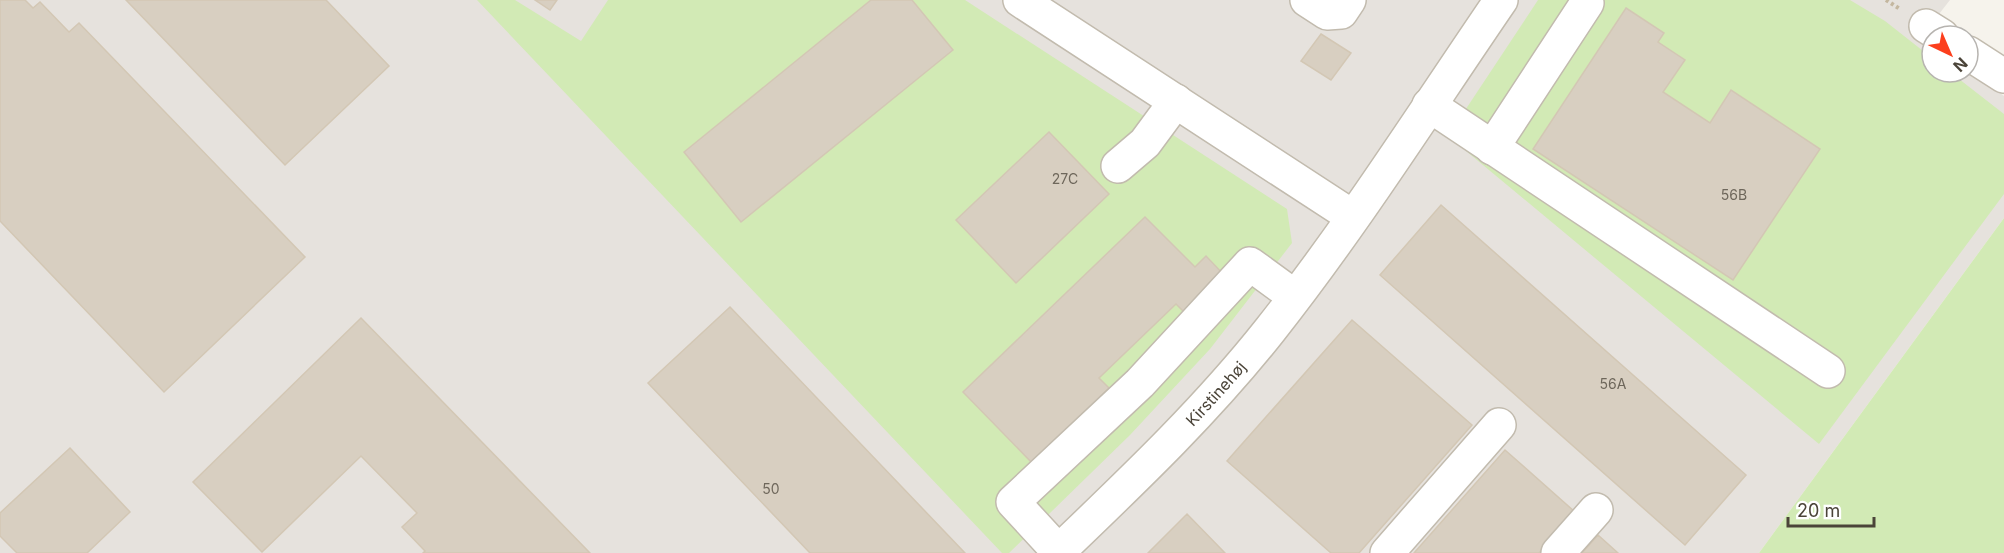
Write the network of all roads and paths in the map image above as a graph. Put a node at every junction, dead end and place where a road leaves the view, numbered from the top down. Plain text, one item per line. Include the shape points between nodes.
1 (1020, 0) edge
2 (1307, 0) edge
3 (1349, 0) edge
4 (1501, 0) edge
5 (1587, 3) dead end
6 (1980, 61) edge
7 (2004, 76) edge
8 (1176, 101) junction
9 (1429, 105) junction
10 (1492, 148) junction
11 (1118, 166) dead end
12 (1353, 217) junction
13 (1294, 296) junction
14 (1828, 371) dead end
15 (1499, 425) dead end
16 (1596, 510) dead end
17 (1058, 552) edge
18 (1387, 553) edge
19 (1558, 553) edge

1 - 8 street
2 - 3 street via 1327,13 1341,12
4 - 9 street, Kirstinehøj
5 - 10 street
6 - 7 street
8 - 11 street via 1145,143
8 - 12 street
9 - 10 street
9 - 12 street, Kirstinehøj
10 - 14 street
12 - 13 street, Kirstinehøj
13 - 17 street, Kirstinehøj via 1269,331 1173,441
13 - 17 street via 1250,264 1140,383 1012,502
15 - 18 street
16 - 19 street

